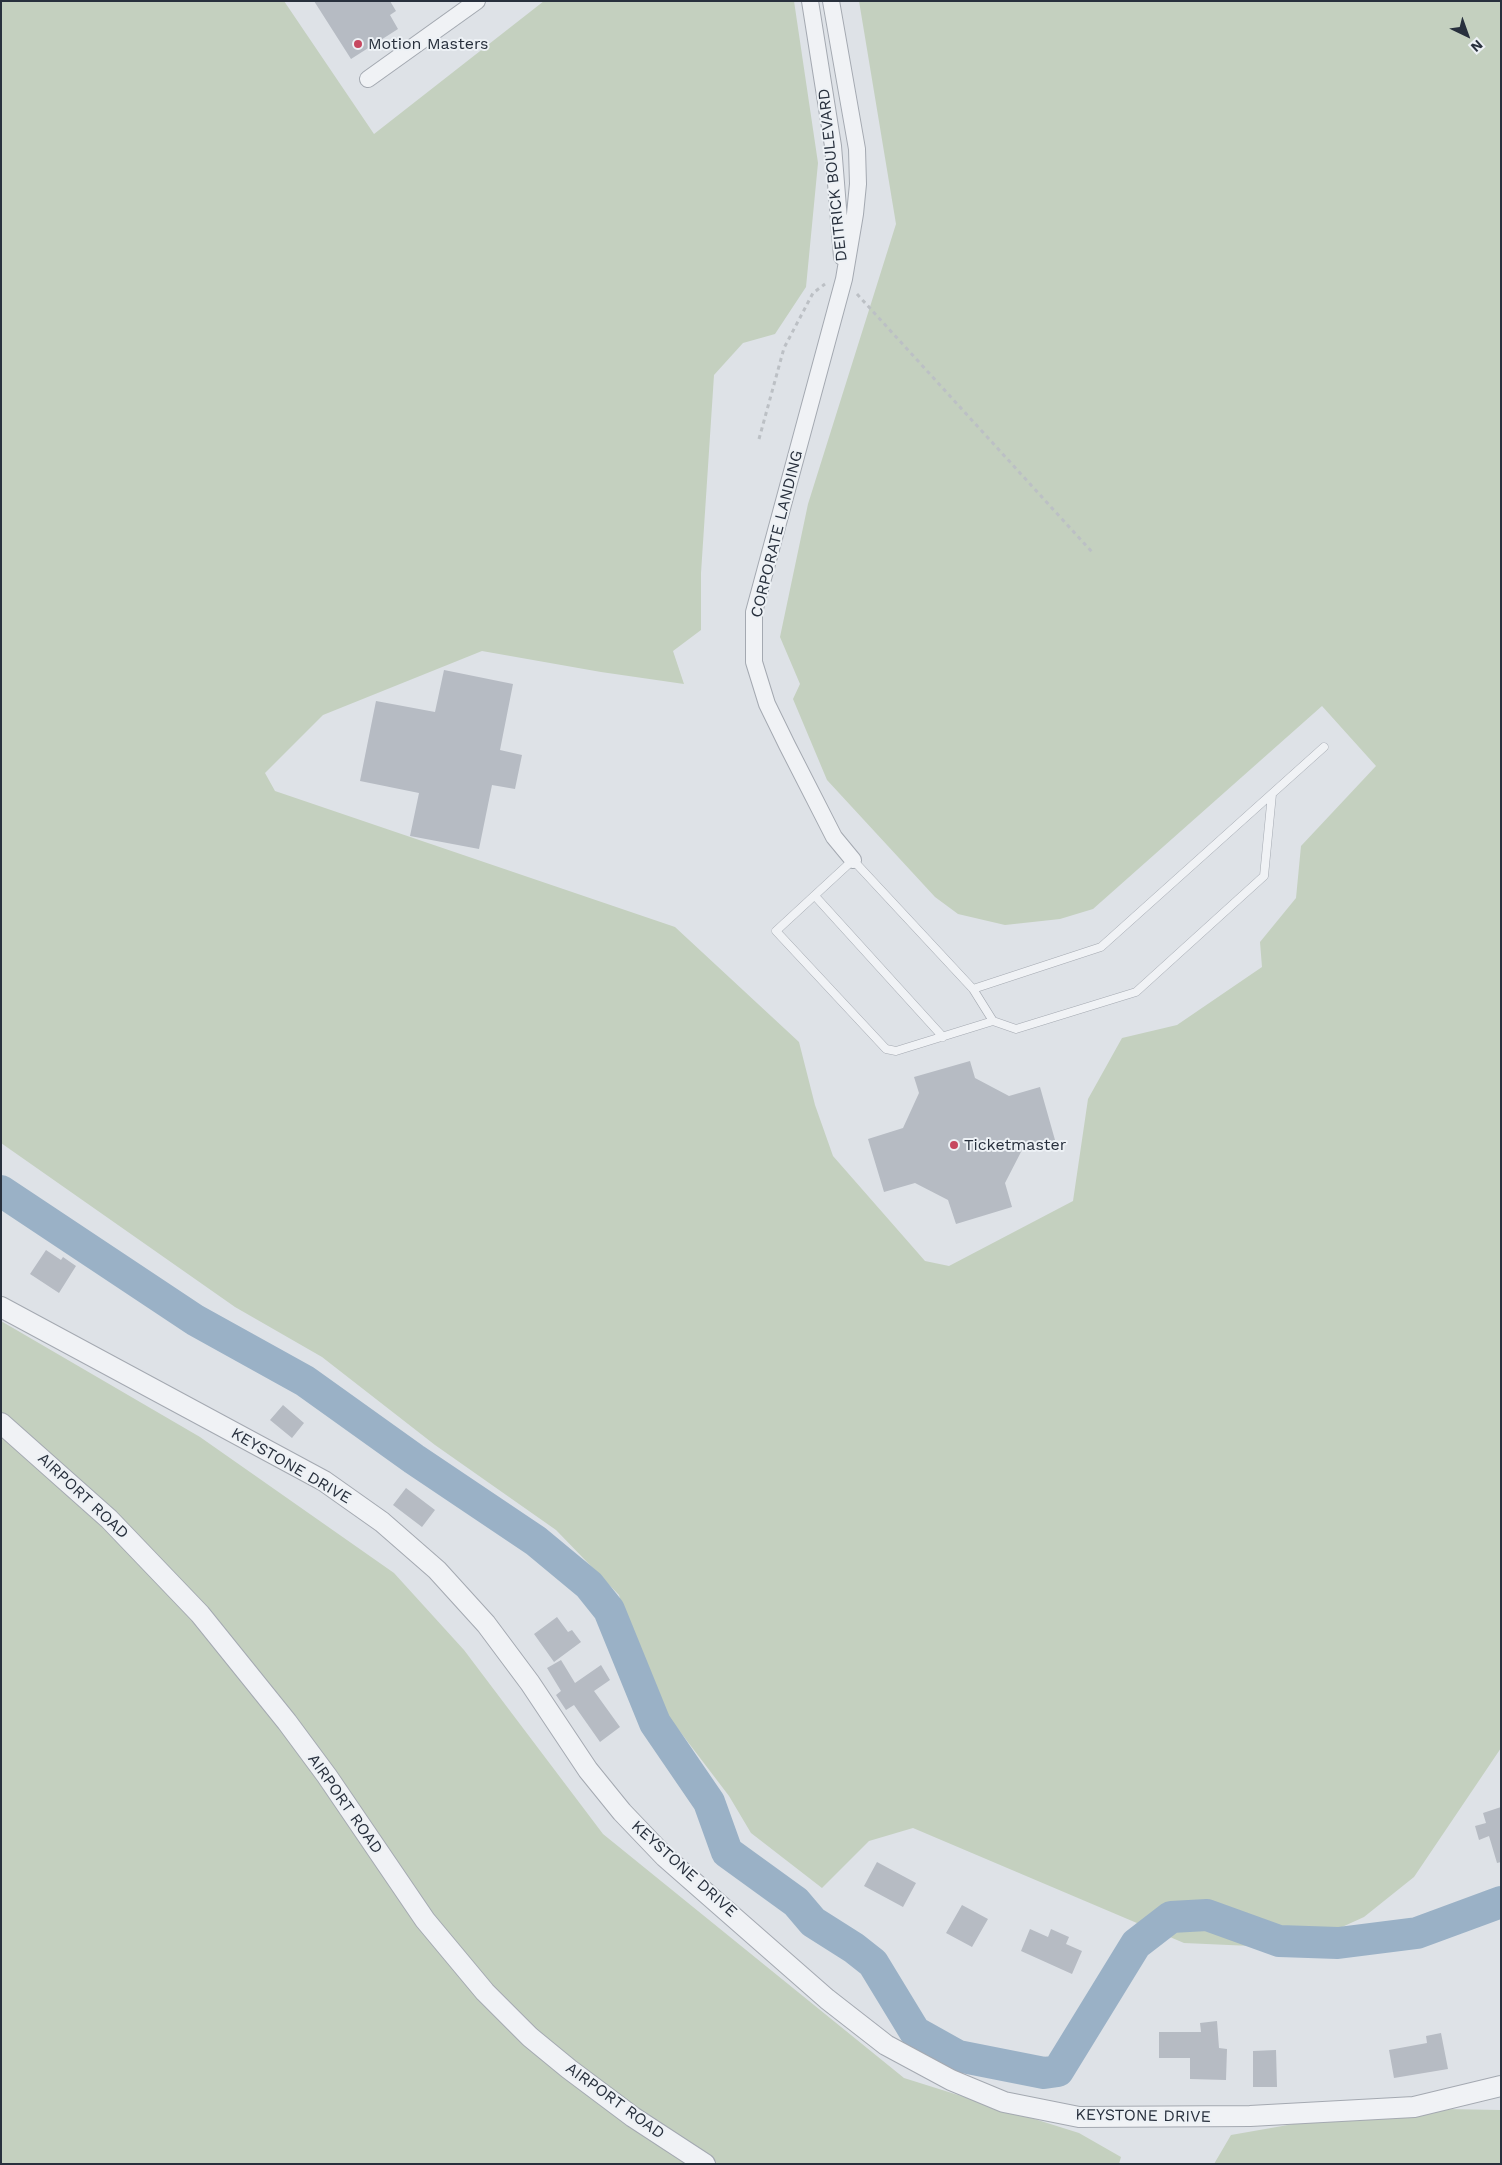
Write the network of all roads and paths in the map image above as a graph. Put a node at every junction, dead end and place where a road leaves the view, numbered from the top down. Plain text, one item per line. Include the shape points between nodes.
1 (478, 1) edge
2 (810, 1) edge
3 (831, 1) edge
4 (368, 79) dead end
5 (844, 279) junction
6 (759, 439) dead end
7 (1092, 552) dead end
8 (1324, 747) dead end
9 (1272, 794) junction
10 (853, 860) junction
11 (814, 896) junction
12 (973, 989) junction
13 (993, 1021) junction
14 (943, 1037) junction
15 (1, 1307) edge
16 (1, 1423) edge
17 (1501, 2086) edge
18 (705, 2164) edge

1 - 4 street
2 - 5 street, DEITRICK BOULEVARD via 833,146
3 - 5 street, DEITRICK BOULEVARD via 856,149 858,184
5 - 6 path via 828,282 813,293 784,348
5 - 7 path
5 - 10 street, CORPORATE LANDING via 754,612 754,662 767,704 787,745 834,837
8 - 9 lane
9 - 12 lane via 1101,947
9 - 13 lane via 1264,876 1136,992 1016,1029
10 - 11 lane
10 - 12 lane
11 - 14 lane
11 - 14 lane via 776,931 886,1049 896,1051
12 - 13 lane
13 - 14 lane
15 - 17 street, KEYSTONE DRIVE via 324,1481 382,1522 437,1570 486,1624 588,1770 665,1857 827,1999 886,2045 951,2080 1004,2102 1079,2117 1250,2116 1414,2107
16 - 18 street, AIRPORT ROAD via 109,1519 200,1614 327,1776 425,1920 485,1992 530,2037 569,2069 632,2117

